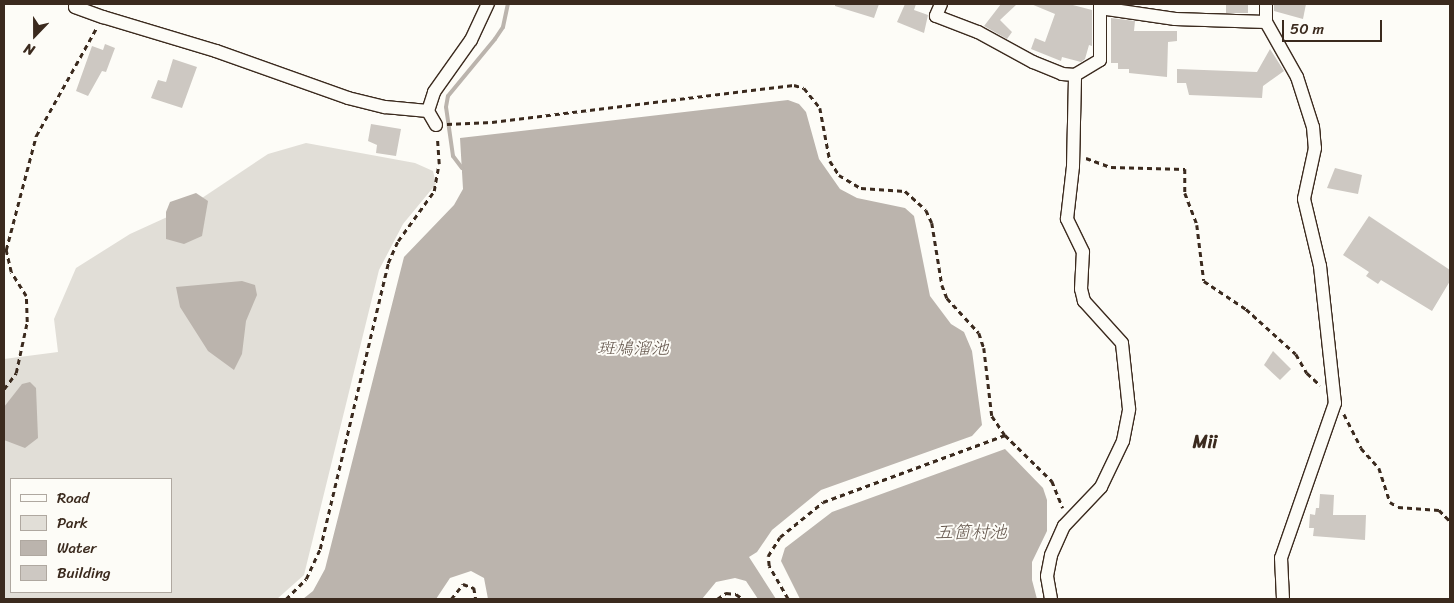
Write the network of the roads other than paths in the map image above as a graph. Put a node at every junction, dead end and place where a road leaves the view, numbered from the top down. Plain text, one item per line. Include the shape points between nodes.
1 (76, 4) edge
2 (488, 4) edge
3 (941, 4) edge
4 (1266, 4) edge
5 (1100, 6) edge
6 (1266, 22) junction
7 (1075, 75) junction
8 (428, 111) junction
9 (436, 125) road end
10 (1051, 599) edge
11 (1283, 599) edge

1 - 8 street via 75,7 103,17 365,102
2 - 8 street via 471,40 434,92
3 - 7 street via 936,16 978,32 1032,62
4 - 6 street
5 - 6 street via 1175,19
5 - 7 street via 1100,60
6 - 11 street via 1297,76 1313,126 1315,148 1304,199 1320,266 1335,398 1281,558
7 - 10 street via 1074,147 1067,219 1083,252 1081,289 1084,301 1122,343 1129,409 1123,441 1102,487 1064,526 1051,555 1047,576
8 - 9 street

